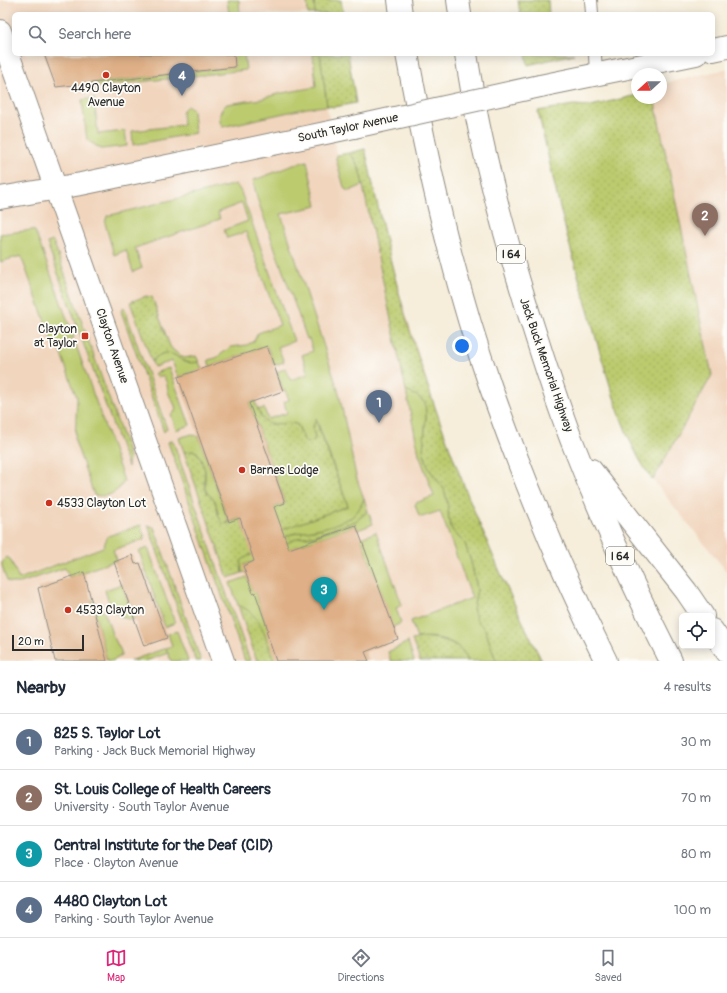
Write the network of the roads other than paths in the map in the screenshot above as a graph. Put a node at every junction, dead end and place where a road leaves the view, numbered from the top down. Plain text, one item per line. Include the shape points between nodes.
1 (399, 0) edge
2 (458, 0) edge
3 (591, 0) edge
4 (401, 12) edge
5 (460, 12) edge
6 (592, 12) edge
7 (0, 31) edge
8 (727, 47) edge
9 (715, 50) edge
10 (407, 56) edge
11 (466, 56) edge
12 (676, 56) edge
13 (596, 64) edge
14 (56, 189) junction
15 (0, 198) edge
16 (574, 448) junction
17 (701, 613) edge
18 (590, 627) junction
19 (715, 634) edge
20 (727, 652) edge
21 (223, 661) edge
22 (592, 661) edge
23 (606, 661) edge
24 (671, 661) edge

1 - 4 main road
2 - 5 main road
3 - 6 lane
7 - 14 main road, Clayton Avenue
8 - 9 main road
10 - 18 main road via 442,220 488,379 521,470
11 - 16 main road, Jack Buck Memorial Highway / I 64 via 479,127 514,266
12 - 13 main road, South Taylor Avenue
13 - 14 main road, South Taylor Avenue, bridge via 540,86
14 - 15 main road, South Taylor Avenue
14 - 21 main road, Clayton Avenue
16 - 17 main road via 686,590
16 - 24 main road, Jack Buck Memorial Highway / I 64 via 607,526
18 - 22 main road
18 - 23 main road
19 - 20 main road

